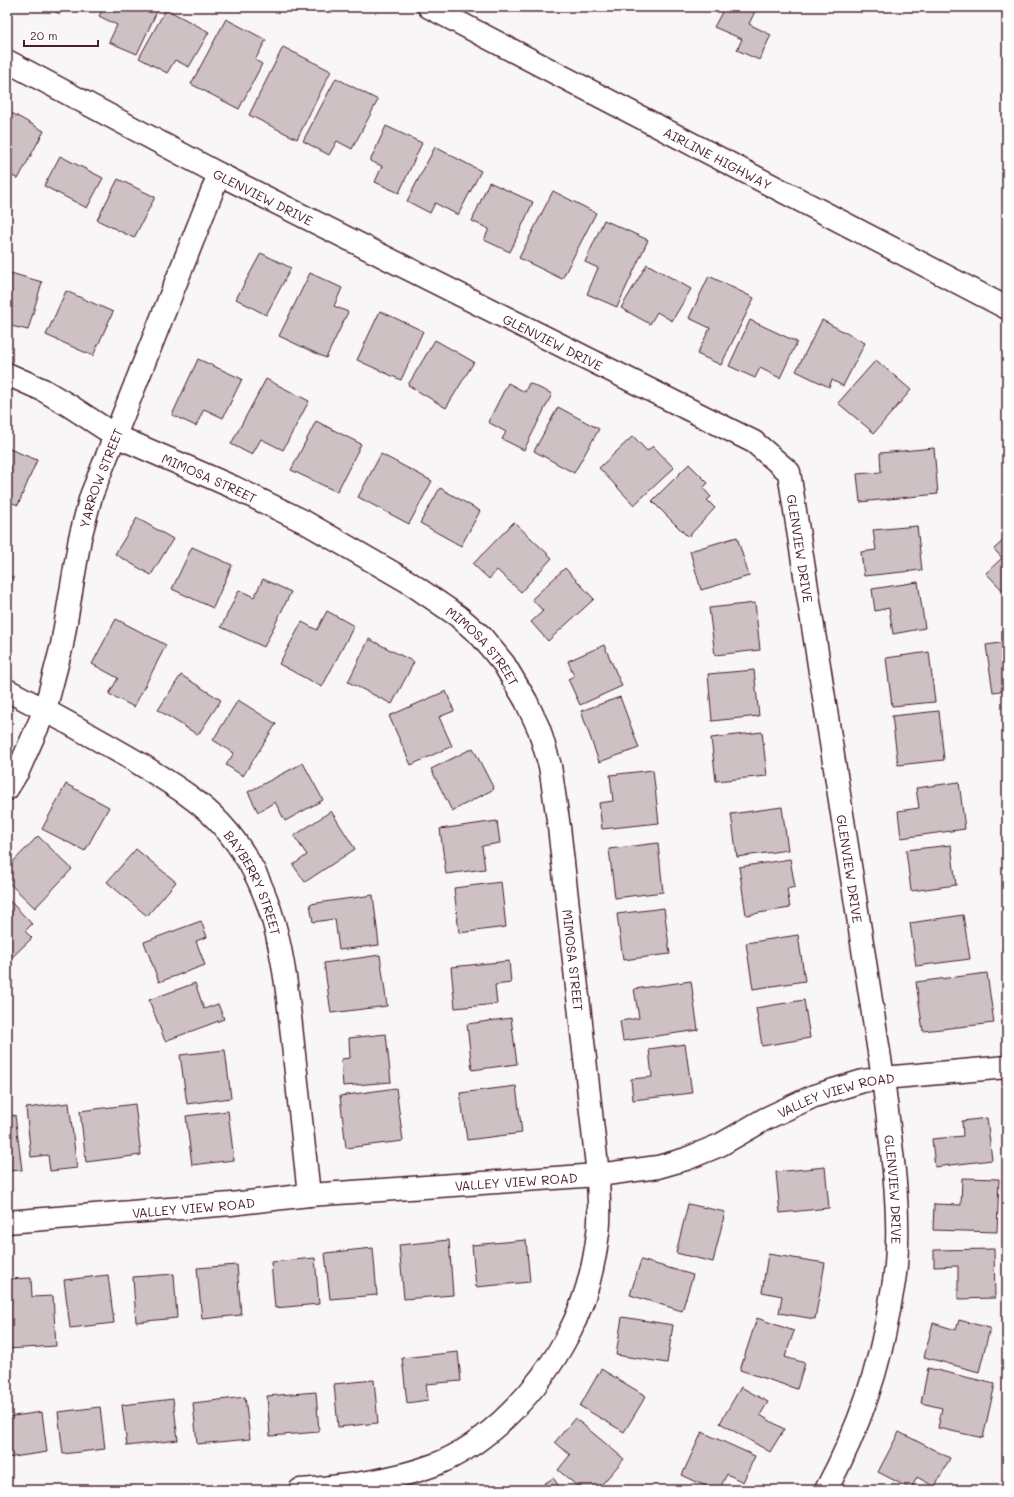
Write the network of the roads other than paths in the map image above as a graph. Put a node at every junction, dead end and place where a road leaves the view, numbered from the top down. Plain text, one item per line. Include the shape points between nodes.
1 (429, 7) edge
2 (7, 61) edge
3 (219, 174) junction
4 (1007, 308) edge
5 (7, 374) edge
6 (116, 436) junction
7 (7, 690) edge
8 (45, 710) junction
9 (7, 789) edge
10 (1007, 1067) edge
11 (883, 1078) junction
12 (598, 1175) junction
13 (309, 1195) junction
14 (7, 1222) edge
15 (300, 1490) edge
16 (826, 1490) edge

1 - 4 street, AIRLINE HIGHWAY
2 - 3 street, GLENVIEW DRIVE
3 - 6 street, YARROW STREET
3 - 11 street, GLENVIEW DRIVE via 754,442 789,472
5 - 6 street, MIMOSA STREET via 43,390
6 - 8 street, YARROW STREET via 91,496 80,538 62,645
6 - 12 street, MIMOSA STREET via 303,521 407,581 458,616 481,636 504,664 539,729 550,766
7 - 8 street, BAYBERRY STREET
8 - 9 street, YARROW STREET via 18,771
8 - 13 street, BAYBERRY STREET via 181,789 219,822 241,849 250,865 268,900 281,950
10 - 11 street, VALLEY VIEW ROAD
11 - 12 street, VALLEY VIEW ROAD via 863,1081 814,1096 765,1119 720,1145 686,1159 658,1167
11 - 16 street, GLENVIEW DRIVE via 894,1170 897,1217 896,1265 887,1323 874,1377 864,1408
12 - 13 street, VALLEY VIEW ROAD
12 - 15 street, MIMOSA STREET via 599,1231 583,1298 568,1336 557,1354 530,1392 500,1424 462,1451 434,1465 391,1477
13 - 14 street, VALLEY VIEW ROAD via 231,1204

